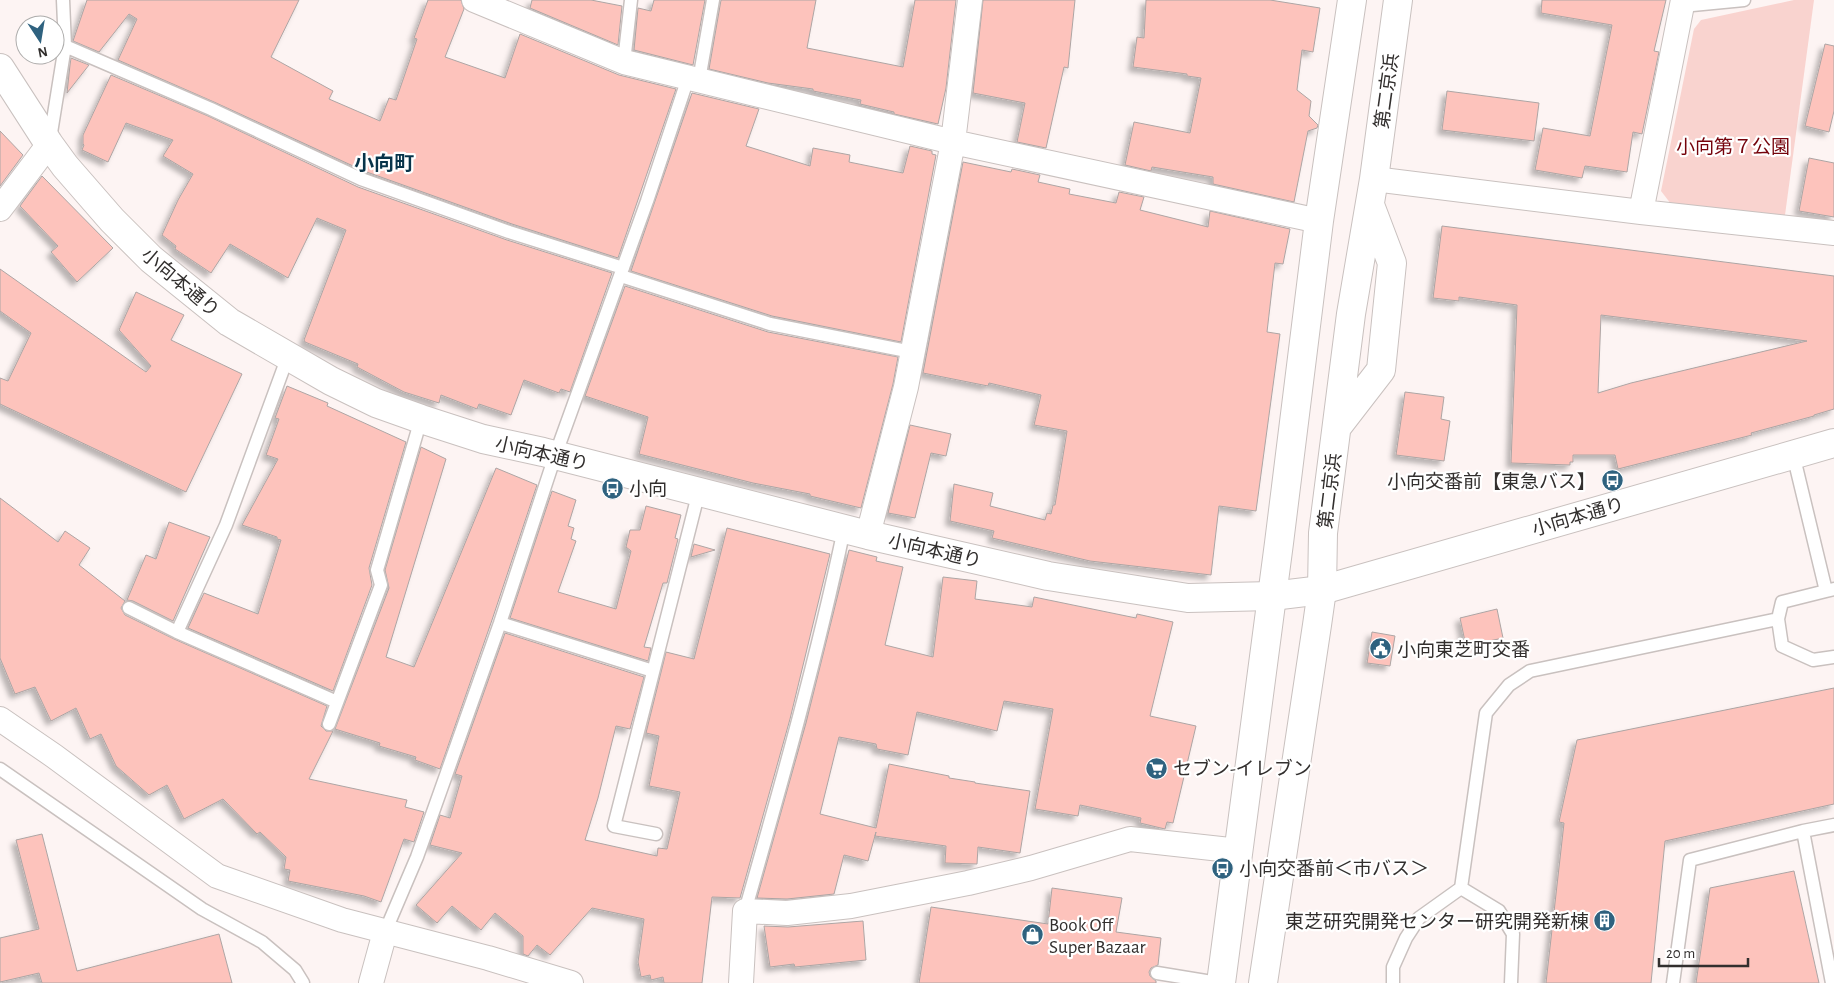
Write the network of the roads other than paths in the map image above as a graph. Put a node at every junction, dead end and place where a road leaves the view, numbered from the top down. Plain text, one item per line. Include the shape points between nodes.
1 (63, 0) edge
2 (474, 0) edge
3 (631, 0) edge
4 (713, 0) edge
5 (970, 0) edge
6 (1352, 0) edge
7 (1398, 0) edge
8 (1744, 0) edge
9 (1683, 3) edge
10 (64, 15) edge
11 (65, 46) edge
12 (624, 62) junction
13 (62, 65) edge
14 (0, 68) edge
15 (694, 79) junction
16 (953, 142) junction
17 (49, 144) junction
18 (1372, 191) junction
19 (0, 208) edge
20 (1640, 212) junction
21 (1319, 221) junction
22 (1834, 232) edge
23 (622, 272) junction
24 (912, 352) junction
25 (288, 356) junction
26 (420, 419) junction
27 (1336, 427) junction
28 (1834, 443) edge
29 (1793, 454) junction
30 (555, 456) junction
31 (698, 491) junction
32 (856, 532) junction
33 (1322, 590) junction
34 (1830, 590) edge
35 (1272, 596) junction
36 (129, 608) dead end
37 (1778, 619) junction
38 (500, 623) junction
39 (178, 632) junction
40 (1834, 657) edge
41 (653, 671) junction
42 (337, 702) junction
43 (0, 719) edge
44 (329, 724) dead end
45 (0, 769) edge
46 (1834, 825) edge
47 (1803, 831) junction
48 (656, 834) dead end
49 (1239, 852) junction
50 (1462, 888) junction
51 (745, 911) junction
52 (385, 932) junction
53 (1157, 973) dead end
54 (303, 983) edge
55 (371, 983) edge
56 (571, 983) edge
57 (741, 983) edge
58 (1220, 983) edge
59 (1263, 983) edge
60 (1393, 983) edge
61 (1511, 983) edge
62 (1673, 983) edge
63 (1832, 983) edge

1 - 10 lane
2 - 12 street
3 - 12 lane
4 - 15 lane
5 - 16 street
6 - 21 main road
7 - 18 main road, 第二京浜
8 - 9 lane
9 - 20 street
11 - 23 lane via 361,179
12 - 15 street
13 - 17 lane
14 - 17 main road, 小向本通り
15 - 16 street
15 - 23 lane
16 - 21 street
16 - 24 street
17 - 19 street
17 - 25 main road, 小向本通り via 112,220 151,259 228,322
18 - 20 street
18 - 27 main road, 第二京浜
18 - 27 main road via 1392,263 1381,370
20 - 22 street
21 - 35 main road
23 - 24 lane via 770,324
23 - 30 lane
24 - 32 street via 906,387
25 - 26 main road, 小向本通り via 331,381
25 - 39 lane via 226,525
26 - 30 main road, 小向本通り via 483,439
26 - 42 lane via 377,570 381,585
27 - 33 main road, 第二京浜 via 1323,533
28 - 29 main road, 小向本通り
29 - 33 main road, 小向本通り
29 - 34 lane
30 - 31 main road, 小向本通り
30 - 38 lane
31 - 32 main road, 小向本通り
31 - 41 lane
32 - 35 main road, 小向本通り via 1048,576 1188,598
32 - 51 lane via 834,579 782,784
33 - 35 main road, 小向本通り
33 - 59 main road, 第二京浜
34 - 37 lane via 1782,602
35 - 49 main road
36 - 39 lane
37 - 40 lane via 1782,646 1812,660
37 - 50 lane via 1530,671 1509,685 1486,713
38 - 41 lane
38 - 52 lane via 417,857
39 - 42 lane
41 - 48 lane via 614,826
42 - 44 lane
43 - 52 street via 217,876
45 - 54 lane via 202,909 262,942 295,970
46 - 47 lane
47 - 62 lane via 1690,860
47 - 63 lane
49 - 51 street via 1130,839 1031,868 850,906 787,912
49 - 58 main road
50 - 60 lane via 1420,918 1406,938 1393,967
50 - 61 lane via 1499,910 1513,934
51 - 57 street
52 - 55 street
52 - 56 street
53 - 58 lane

